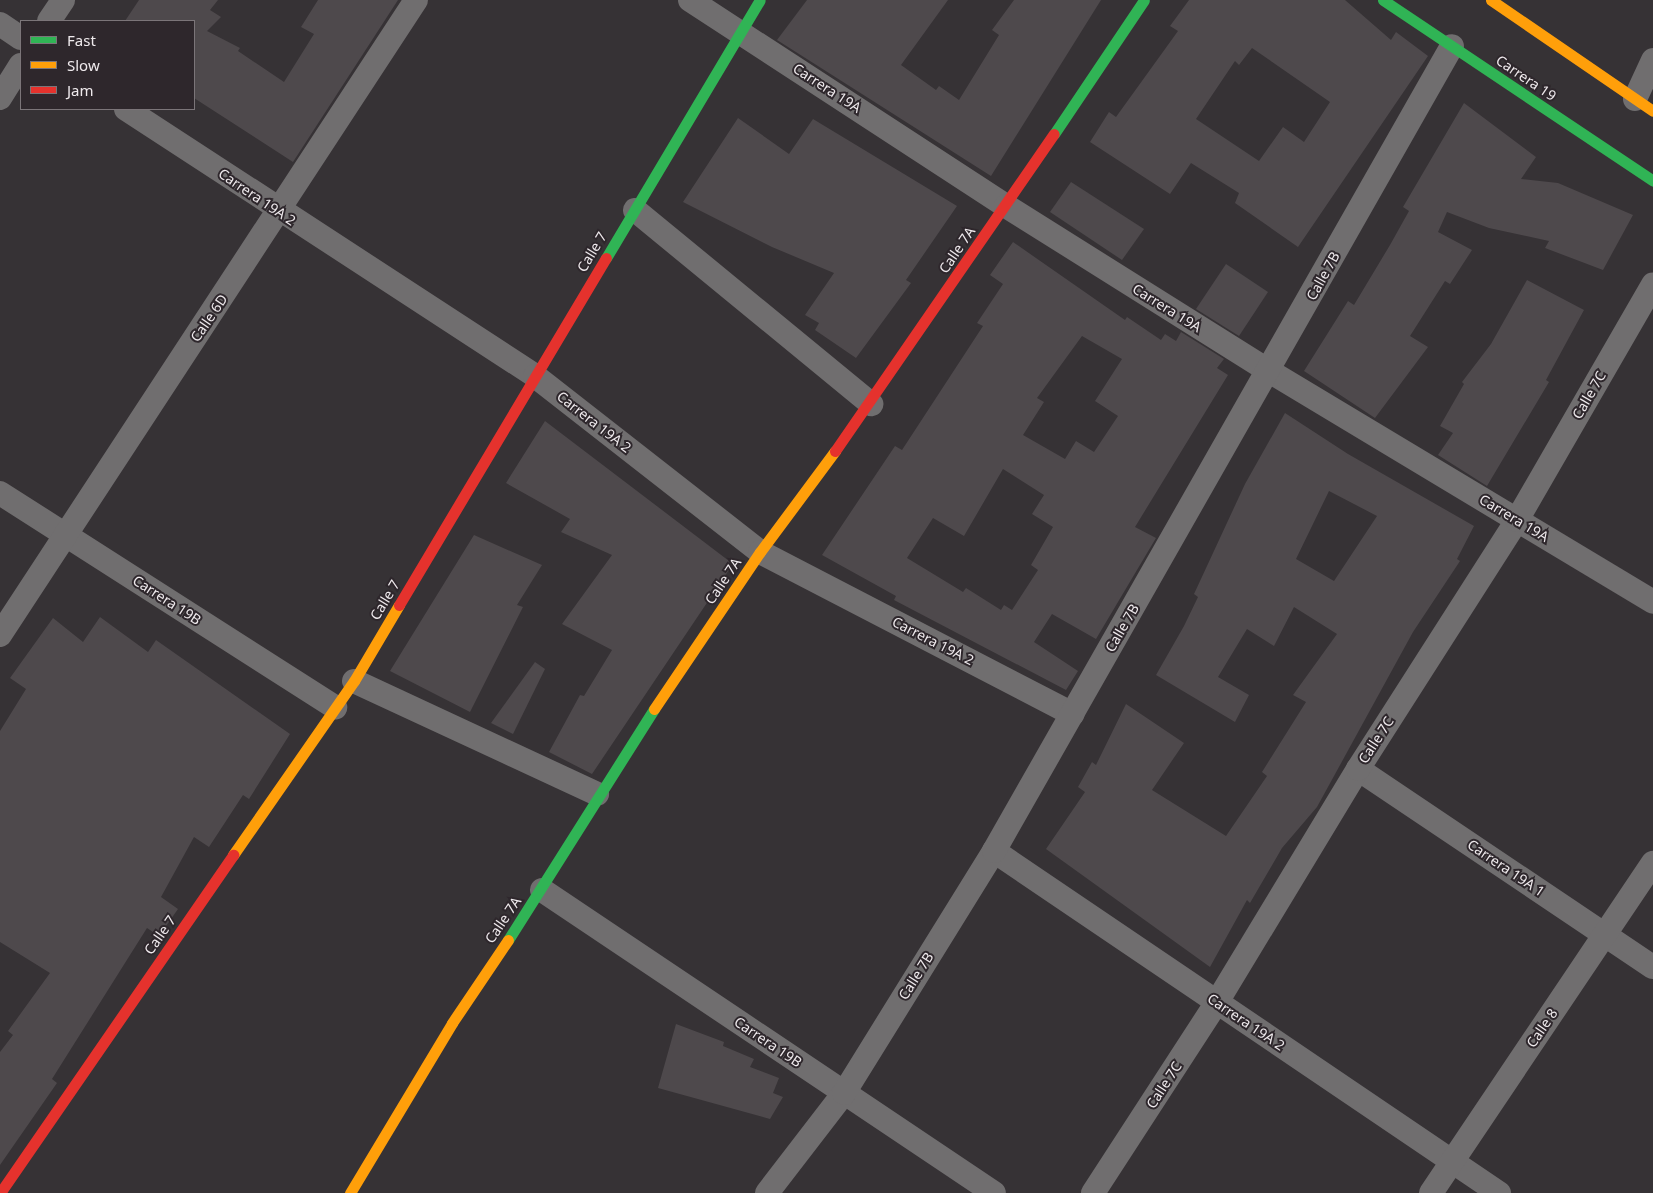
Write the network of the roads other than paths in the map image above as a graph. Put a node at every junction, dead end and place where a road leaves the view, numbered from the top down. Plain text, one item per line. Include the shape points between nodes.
1 (63, 0) edge
2 (416, 0) edge
3 (690, 0) edge
4 (760, 0) edge
5 (1144, 0) edge
6 (1383, 0) edge
7 (1491, 0) edge
8 (50, 20) edge
9 (0, 24) edge
10 (739, 30) junction
11 (20, 37) edge
12 (1452, 46) junction
13 (1653, 60) edge
14 (20, 67) edge
15 (0, 98) edge
16 (1644, 105) edge
17 (127, 110) edge
18 (1653, 181) edge
19 (1006, 206) junction
20 (635, 210) junction
21 (280, 213) junction
22 (1653, 284) edge
23 (1269, 371) junction
24 (535, 376) junction
25 (871, 404) junction
26 (0, 493) edge
27 (1517, 520) junction
28 (65, 535) junction
29 (760, 552) junction
30 (1653, 602) edge
31 (0, 635) edge
32 (354, 680) junction
33 (335, 707) junction
34 (1073, 714) junction
35 (1358, 768) junction
36 (597, 794) junction
37 (994, 851) junction
38 (1653, 863) edge
39 (542, 890) junction
40 (1605, 934) junction
41 (1653, 967) edge
42 (1217, 1002) junction
43 (844, 1093) junction
44 (1452, 1162) junction
45 (0, 1193) edge
46 (350, 1193) edge
47 (767, 1193) edge
48 (994, 1193) edge
49 (1093, 1193) edge
50 (1431, 1193) edge
51 (1499, 1193) edge

1 - 8 street
2 - 21 street, Calle 6D
3 - 10 street, Carrera 19A
4 - 10 main road, Calle 7
5 - 19 main road, Calle 7A
6 - 12 main road, Carrera 19
7 - 16 main road
9 - 11 street
10 - 19 street, Carrera 19A
10 - 20 main road, Calle 7
12 - 18 main road, Carrera 19
12 - 23 street, Calle 7B
13 - 16 street
14 - 15 street
17 - 21 street, Carrera 19A 2
19 - 23 street, Carrera 19A
19 - 25 main road, Calle 7A
20 - 24 main road, Calle 7
20 - 25 street
21 - 24 street, Carrera 19A 2
21 - 28 street, Calle 6D
22 - 27 street, Calle 7C
23 - 27 street, Carrera 19A
23 - 34 street, Calle 7B
24 - 29 street, Carrera 19A 2
24 - 32 main road, Calle 7
25 - 29 main road, Calle 7A
26 - 28 street, Carrera 19B
27 - 30 street, Carrera 19A
27 - 35 street, Calle 7C
28 - 31 street, Calle 6D
28 - 33 street, Carrera 19B
29 - 34 street, Carrera 19A 2
29 - 36 main road, Calle 7A
32 - 33 main road, Calle 7
32 - 36 street
33 - 45 main road, Calle 7
34 - 37 street, Calle 7B
35 - 40 street, Carrera 19A 1
35 - 42 street, Calle 7C
36 - 39 main road, Calle 7A
37 - 42 street, Carrera 19A 2
37 - 43 street, Calle 7B
38 - 40 street, Calle 8
39 - 43 street, Carrera 19B
39 - 46 main road, Calle 7A via 452,1023
40 - 41 street, Carrera 19A 1
40 - 44 street, Calle 8
42 - 44 street, Carrera 19A 2
42 - 49 street, Calle 7C
43 - 47 street, Calle 7B
43 - 48 street, Carrera 19B
44 - 50 street, Calle 8
44 - 51 street, Carrera 19A 2

